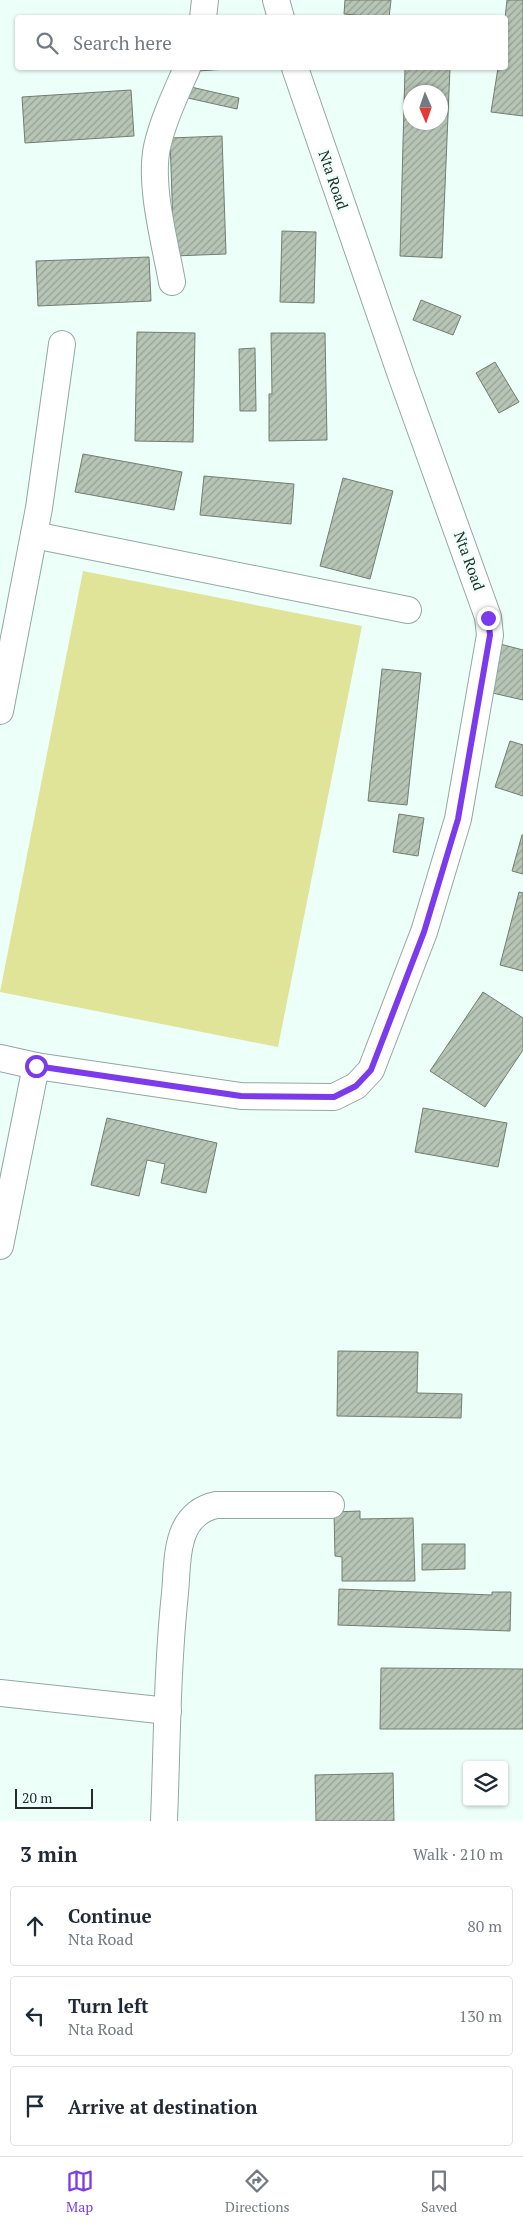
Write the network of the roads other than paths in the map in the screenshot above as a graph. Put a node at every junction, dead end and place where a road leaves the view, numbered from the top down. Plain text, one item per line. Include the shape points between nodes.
1 (205, 0) edge
2 (276, 0) edge
3 (203, 15) edge
4 (280, 15) edge
5 (186, 70) edge
6 (296, 70) edge
7 (172, 282) dead end
8 (62, 344) dead end
9 (34, 535) junction
10 (408, 610) dead end
11 (0, 711) edge
12 (0, 1058) edge
13 (36, 1066) junction
14 (0, 1246) edge
15 (331, 1505) dead end
16 (0, 1692) edge
17 (168, 1711) junction
18 (164, 1821) edge

1 - 3 street
2 - 4 street
5 - 7 street via 157,147 155,168
6 - 13 street, Nta Road via 488,618 490,635 458,819 420,941 371,1070 356,1086 334,1097 241,1096
8 - 9 street
9 - 10 street
9 - 11 street
12 - 13 street, Nta Road
13 - 14 street
15 - 17 street via 216,1504 196,1514 185,1530 179,1554
16 - 17 street
17 - 18 street

